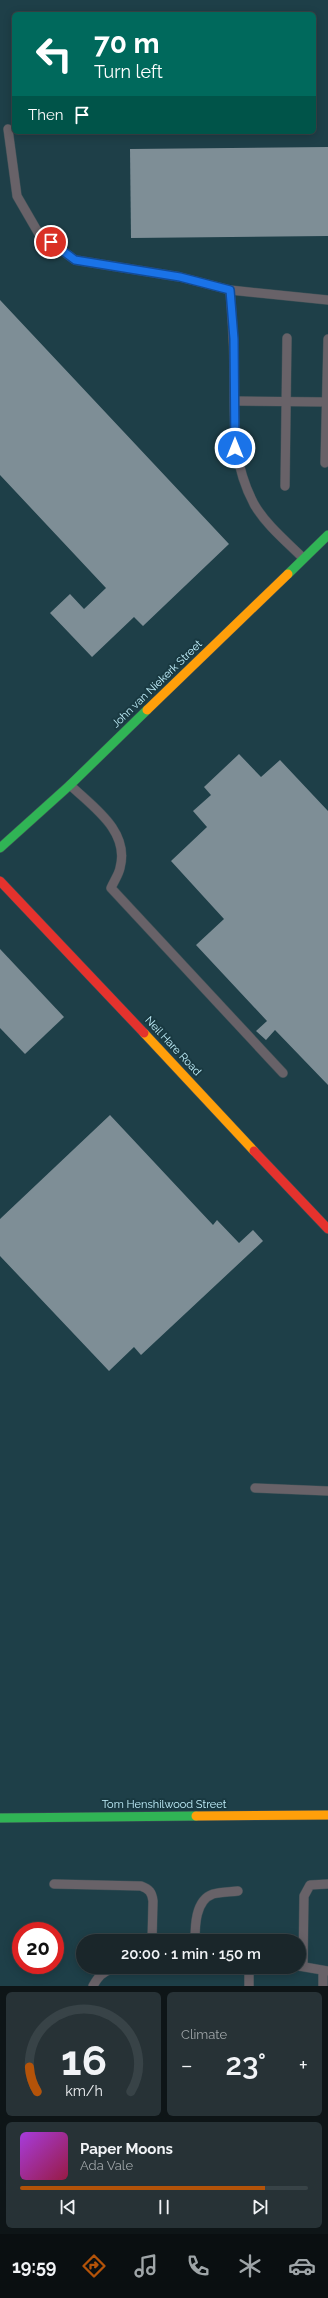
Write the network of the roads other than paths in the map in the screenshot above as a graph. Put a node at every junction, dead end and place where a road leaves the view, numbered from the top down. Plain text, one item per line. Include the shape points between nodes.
1 (8, 129) dead end
2 (230, 290) junction
3 (328, 300) edge
4 (287, 338) dead end
5 (328, 339) edge
6 (235, 401) junction
7 (285, 402) junction
8 (327, 402) edge
9 (325, 463) dead end
10 (285, 486) dead end
11 (328, 535) edge
12 (304, 558) junction
13 (70, 785) junction
14 (0, 848) edge
15 (0, 880) edge
16 (283, 1073) dead end
17 (328, 1229) edge
18 (255, 1488) dead end
19 (328, 1490) edge
20 (328, 1815) edge
21 (0, 1818) edge
22 (54, 1884) dead end
23 (328, 1884) edge
24 (238, 1891) dead end
25 (152, 1934) edge
26 (196, 1934) edge
27 (302, 1934) edge
28 (306, 1967) edge
29 (326, 1970) edge
30 (102, 1974) edge
31 (249, 1974) edge
32 (93, 1986) edge
33 (249, 1986) edge
34 (323, 1986) edge

1 - 2 lane via 17,196 39,234 75,260 180,277
2 - 3 lane
2 - 6 lane
4 - 7 lane
5 - 8 lane
6 - 7 lane
6 - 12 lane via 235,448 242,479 255,506
7 - 8 lane
7 - 10 lane
8 - 9 lane
11 - 12 street, John van Niekerk Street
12 - 13 street, John van Niekerk Street
13 - 14 street, John van Niekerk Street
13 - 16 lane via 116,830 122,845 120,868 111,888
15 - 17 street, Neil Hare Road
18 - 19 lane
20 - 21 street, Tom Henshilwood Street
22 - 25 lane via 148,1888 153,1901
23 - 27 lane via 310,1885 304,1896
24 - 26 lane via 211,1894 195,1918
28 - 29 lane
29 - 34 lane
30 - 32 lane
31 - 33 lane

